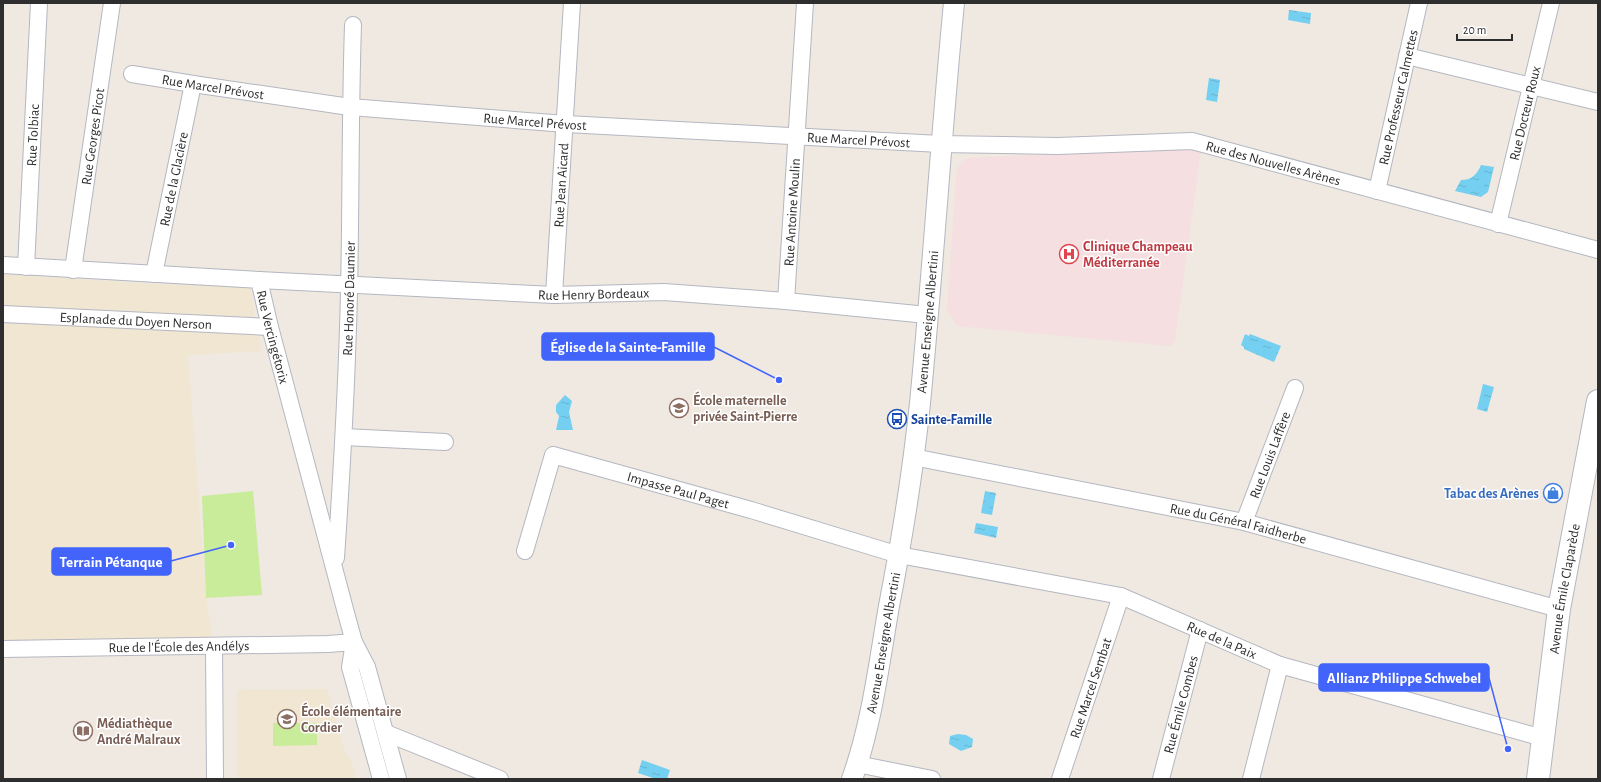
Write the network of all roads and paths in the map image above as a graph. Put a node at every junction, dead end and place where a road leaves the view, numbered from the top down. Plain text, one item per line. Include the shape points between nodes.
1 (39, 3) edge
2 (112, 3) edge
3 (572, 3) edge
4 (805, 3) edge
5 (954, 3) edge
6 (1419, 3) edge
7 (1551, 3) edge
8 (353, 25) dead end
9 (1407, 56) junction
10 (132, 74) dead end
11 (193, 84) junction
12 (1530, 85) junction
13 (1598, 102) edge
14 (350, 106) junction
15 (566, 124) junction
16 (796, 135) junction
17 (940, 144) junction
18 (1378, 191) junction
19 (1498, 224) junction
20 (1598, 250) edge
21 (3, 265) edge
22 (26, 267) junction
23 (73, 270) junction
24 (154, 274) junction
25 (259, 280) junction
26 (349, 284) junction
27 (554, 295) junction
28 (786, 301) junction
29 (3, 314) edge
30 (927, 315) junction
31 (270, 326) junction
32 (1295, 388) dead end
33 (1598, 401) edge
34 (344, 437) junction
35 (444, 442) dead end
36 (913, 457) junction
37 (1244, 522) junction
38 (525, 551) dead end
39 (899, 555) junction
40 (335, 572) junction
41 (1121, 596) junction
42 (1559, 609) junction
43 (1200, 630) junction
44 (354, 642) junction
45 (214, 646) junction
46 (3, 649) edge
47 (1280, 665) junction
48 (386, 733) junction
49 (1543, 738) junction
50 (855, 771) edge
51 (215, 779) edge
52 (381, 779) edge
53 (398, 779) edge
54 (500, 779) edge
55 (932, 779) edge
56 (1060, 779) edge
57 (1161, 779) edge
58 (1251, 779) edge
59 (1538, 779) edge

1 - 22 street, Rue Tolbiac
2 - 23 street, Rue Georges Picot
3 - 15 street, Rue Jean Aicard
4 - 16 street, Rue Antoine Moulin
5 - 17 street, Avenue Enseigne Albertini
6 - 9 street, Rue Professeur Calmettes
7 - 12 street, Rue Docteur Roux
8 - 14 street, Rue Honoré Daumier
9 - 12 street
9 - 18 street, Rue Professeur Calmettes
10 - 11 street, Rue Marcel Prévost
11 - 14 street, Rue Marcel Prévost
11 - 24 street, Rue de la Glacière
12 - 13 street
12 - 19 street, Rue Docteur Roux
14 - 15 street, Rue Marcel Prévost
14 - 26 street, Rue Honoré Daumier
15 - 16 street, Rue Marcel Prévost
15 - 27 street, Rue Jean Aicard
16 - 17 street, Rue Marcel Prévost
16 - 28 street, Rue Antoine Moulin
17 - 18 street, Rue des Nouvelles Arènes via 1058,146 1192,141
17 - 30 street, Avenue Enseigne Albertini
18 - 19 street, Rue des Nouvelles Arènes
19 - 20 street, Rue des Nouvelles Arènes
21 - 22 street, Rue Vercingétorix
22 - 23 street, Rue Vercingétorix
23 - 24 street, Rue Vercingétorix
24 - 25 street, Rue Vercingétorix
25 - 26 street, Rue Henry Bordeaux
25 - 31 street, Rue Vercingétorix
26 - 27 street, Rue Henry Bordeaux
26 - 34 street, Rue Honoré Daumier
27 - 28 street, Rue Henry Bordeaux via 664,292
28 - 30 street, Rue Henry Bordeaux
29 - 31 street, Esplanade du Doyen Nerson
30 - 36 street, Avenue Enseigne Albertini
31 - 40 street, Rue Vercingétorix
32 - 37 street, Rue Louis Laffère
33 - 42 main road, Avenue Émile Claparède
34 - 35 street
34 - 40 street, Rue Honoré Daumier
36 - 37 street, Rue du Général Faidherbe
36 - 39 street, Avenue Enseigne Albertini
37 - 42 street, Rue du Général Faidherbe
38 - 39 street, Impasse Paul Paget via 553,455 751,510
39 - 41 street, Rue de la Paix
39 - 50 street, Avenue Enseigne Albertini via 874,693
40 - 44 street, Rue Vercingétorix
41 - 43 street, Rue de la Paix
41 - 56 street, Rue Marcel Sembat
42 - 49 main road, Avenue Émile Claparède
43 - 47 street, Rue de la Paix
43 - 57 street, Rue Émile Combes
44 - 45 street, Rue de l'École des Andélys
44 - 48 street, Rue Vercingétorix via 367,667
44 - 52 street, Rue Vercingétorix via 350,667
45 - 46 street, Rue de l'École des Andélys
45 - 51 street
47 - 49 street, Rue de la Paix
47 - 58 street
48 - 53 street, Rue Vercingétorix
48 - 54 street
49 - 59 main road, Avenue Émile Claparède
50 - 55 street

